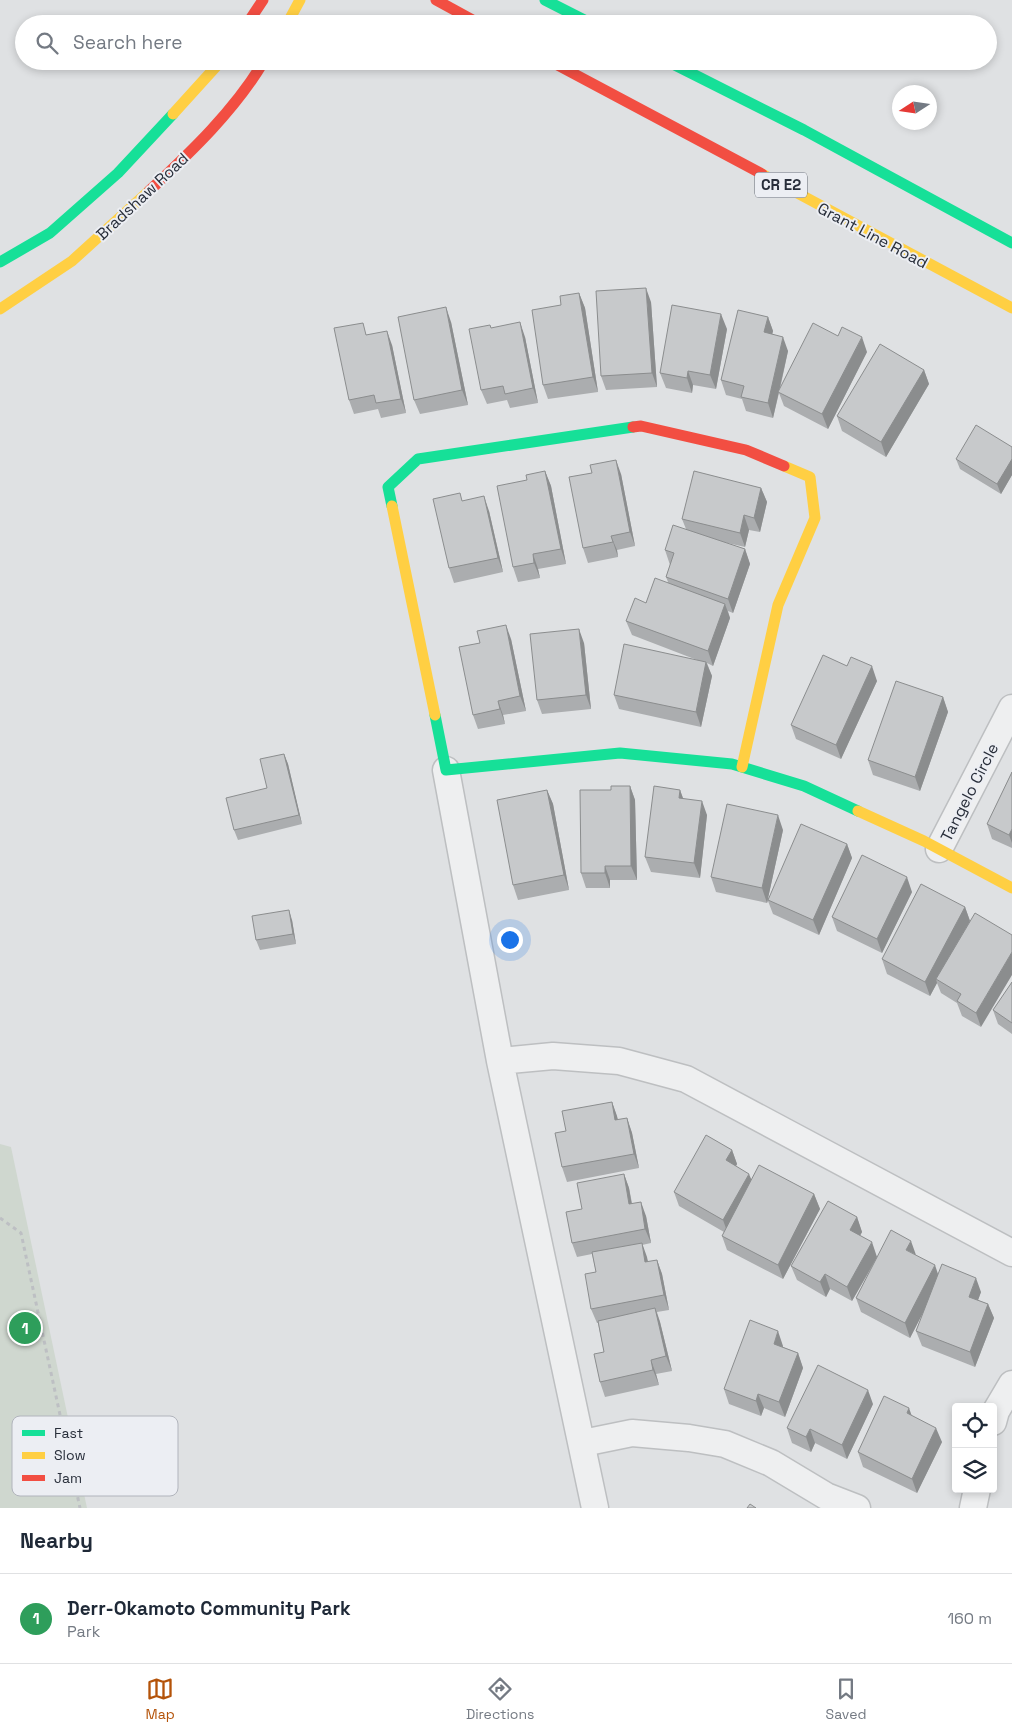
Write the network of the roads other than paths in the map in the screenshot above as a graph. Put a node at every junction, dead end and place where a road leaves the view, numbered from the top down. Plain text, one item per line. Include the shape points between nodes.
1 (263, 0) edge
2 (300, 0) edge
3 (436, 0) edge
4 (545, 0) edge
5 (252, 15) edge
6 (292, 15) edge
7 (464, 15) edge
8 (574, 15) edge
9 (213, 70) edge
10 (259, 70) edge
11 (567, 70) edge
12 (685, 70) edge
13 (1012, 243) edge
14 (0, 262) edge
15 (1012, 308) edge
16 (0, 309) edge
17 (1012, 708) edge
18 (742, 767) junction
19 (446, 770) junction
20 (939, 849) junction
21 (1012, 888) edge
22 (500, 1061) junction
23 (1012, 1253) edge
24 (1012, 1384) edge
25 (997, 1409) edge
26 (582, 1443) junction
27 (976, 1493) edge
28 (595, 1508) edge
29 (857, 1508) edge
30 (973, 1508) edge

1 - 5 main road
2 - 6 main road
3 - 7 main road
4 - 8 main road
9 - 14 main road, Bradshaw Road via 118,173 50,233
10 - 16 main road, Bradshaw Road via 186,157 72,261
11 - 15 main road, Grant Line Road / CR E2
12 - 13 main road via 804,130
17 - 20 street, Tangelo Circle
18 - 19 main road via 620,753
18 - 19 main road via 778,604 815,518 810,477 746,450 641,426 418,459 388,487
18 - 20 main road via 804,786
19 - 22 street
20 - 21 main road
22 - 23 street via 553,1056 619,1061 686,1079
22 - 26 street
24 - 25 street
26 - 28 street
26 - 29 street via 632,1433 725,1444 772,1463 826,1496
27 - 30 street

